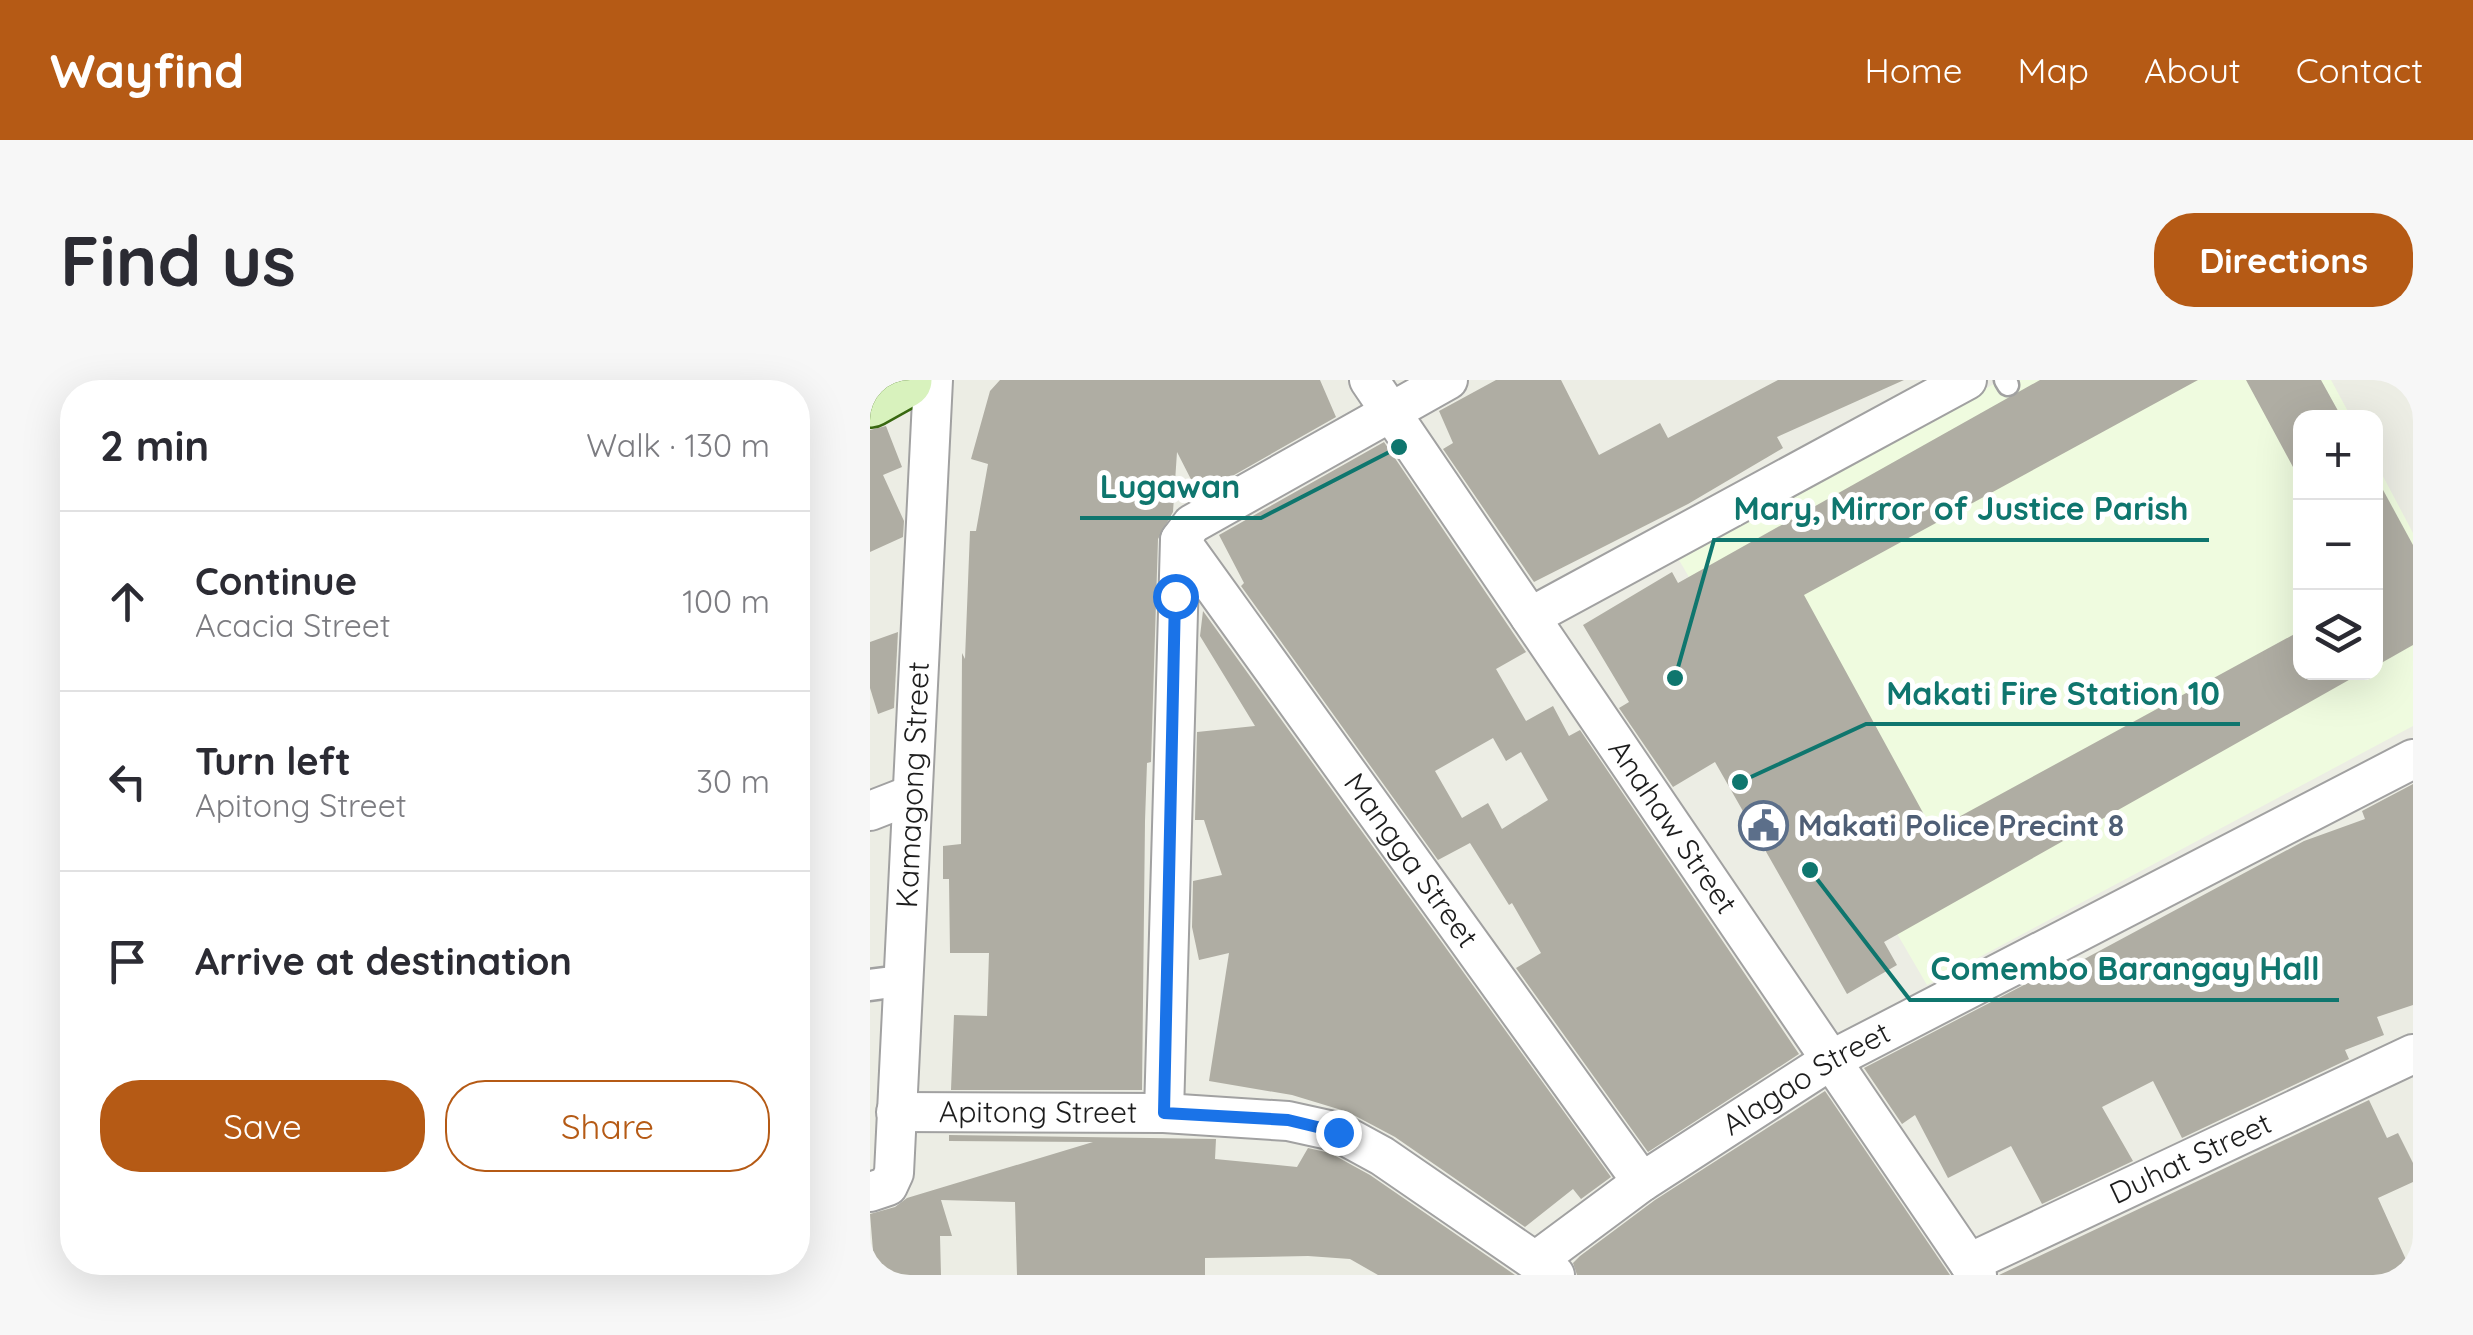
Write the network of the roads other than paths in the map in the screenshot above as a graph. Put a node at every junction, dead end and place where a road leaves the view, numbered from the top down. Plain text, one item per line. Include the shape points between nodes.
1 (904, 380) edge
2 (933, 380) edge
3 (1369, 380) edge
4 (1448, 380) edge
5 (1967, 380) edge
6 (870, 399) edge
7 (1392, 413) junction
8 (1180, 540) junction
9 (1530, 616) junction
10 (2413, 760) edge
11 (910, 795) junction
12 (870, 811) edge
13 (885, 983) edge
14 (2413, 1054) edge
15 (1831, 1060) junction
16 (896, 1112) junction
17 (1164, 1113) junction
18 (1642, 1182) junction
19 (879, 1189) edge
20 (1546, 1267) edge
21 (1973, 1269) edge

1 - 6 main road
2 - 11 street, Kamagong Street
3 - 7 street, Anahaw Street
4 - 7 street
5 - 9 street
7 - 8 street via 1192,524
7 - 9 street, Anahaw Street
8 - 17 street
8 - 18 street, Mangga Street
9 - 15 street, Anahaw Street
10 - 15 street, Alagao Street
11 - 12 street
11 - 13 street, Kamagong Street
13 - 16 street, Kamagong Street
14 - 21 street, Duhat Street
15 - 18 street, Alagao Street
15 - 21 street, Anahaw Street
16 - 17 street, Apitong Street
16 - 19 street, Kamagong Street via 894,1173
17 - 20 street, Apitong Street via 1288,1120 1338,1132
18 - 20 street, Alagao Street

